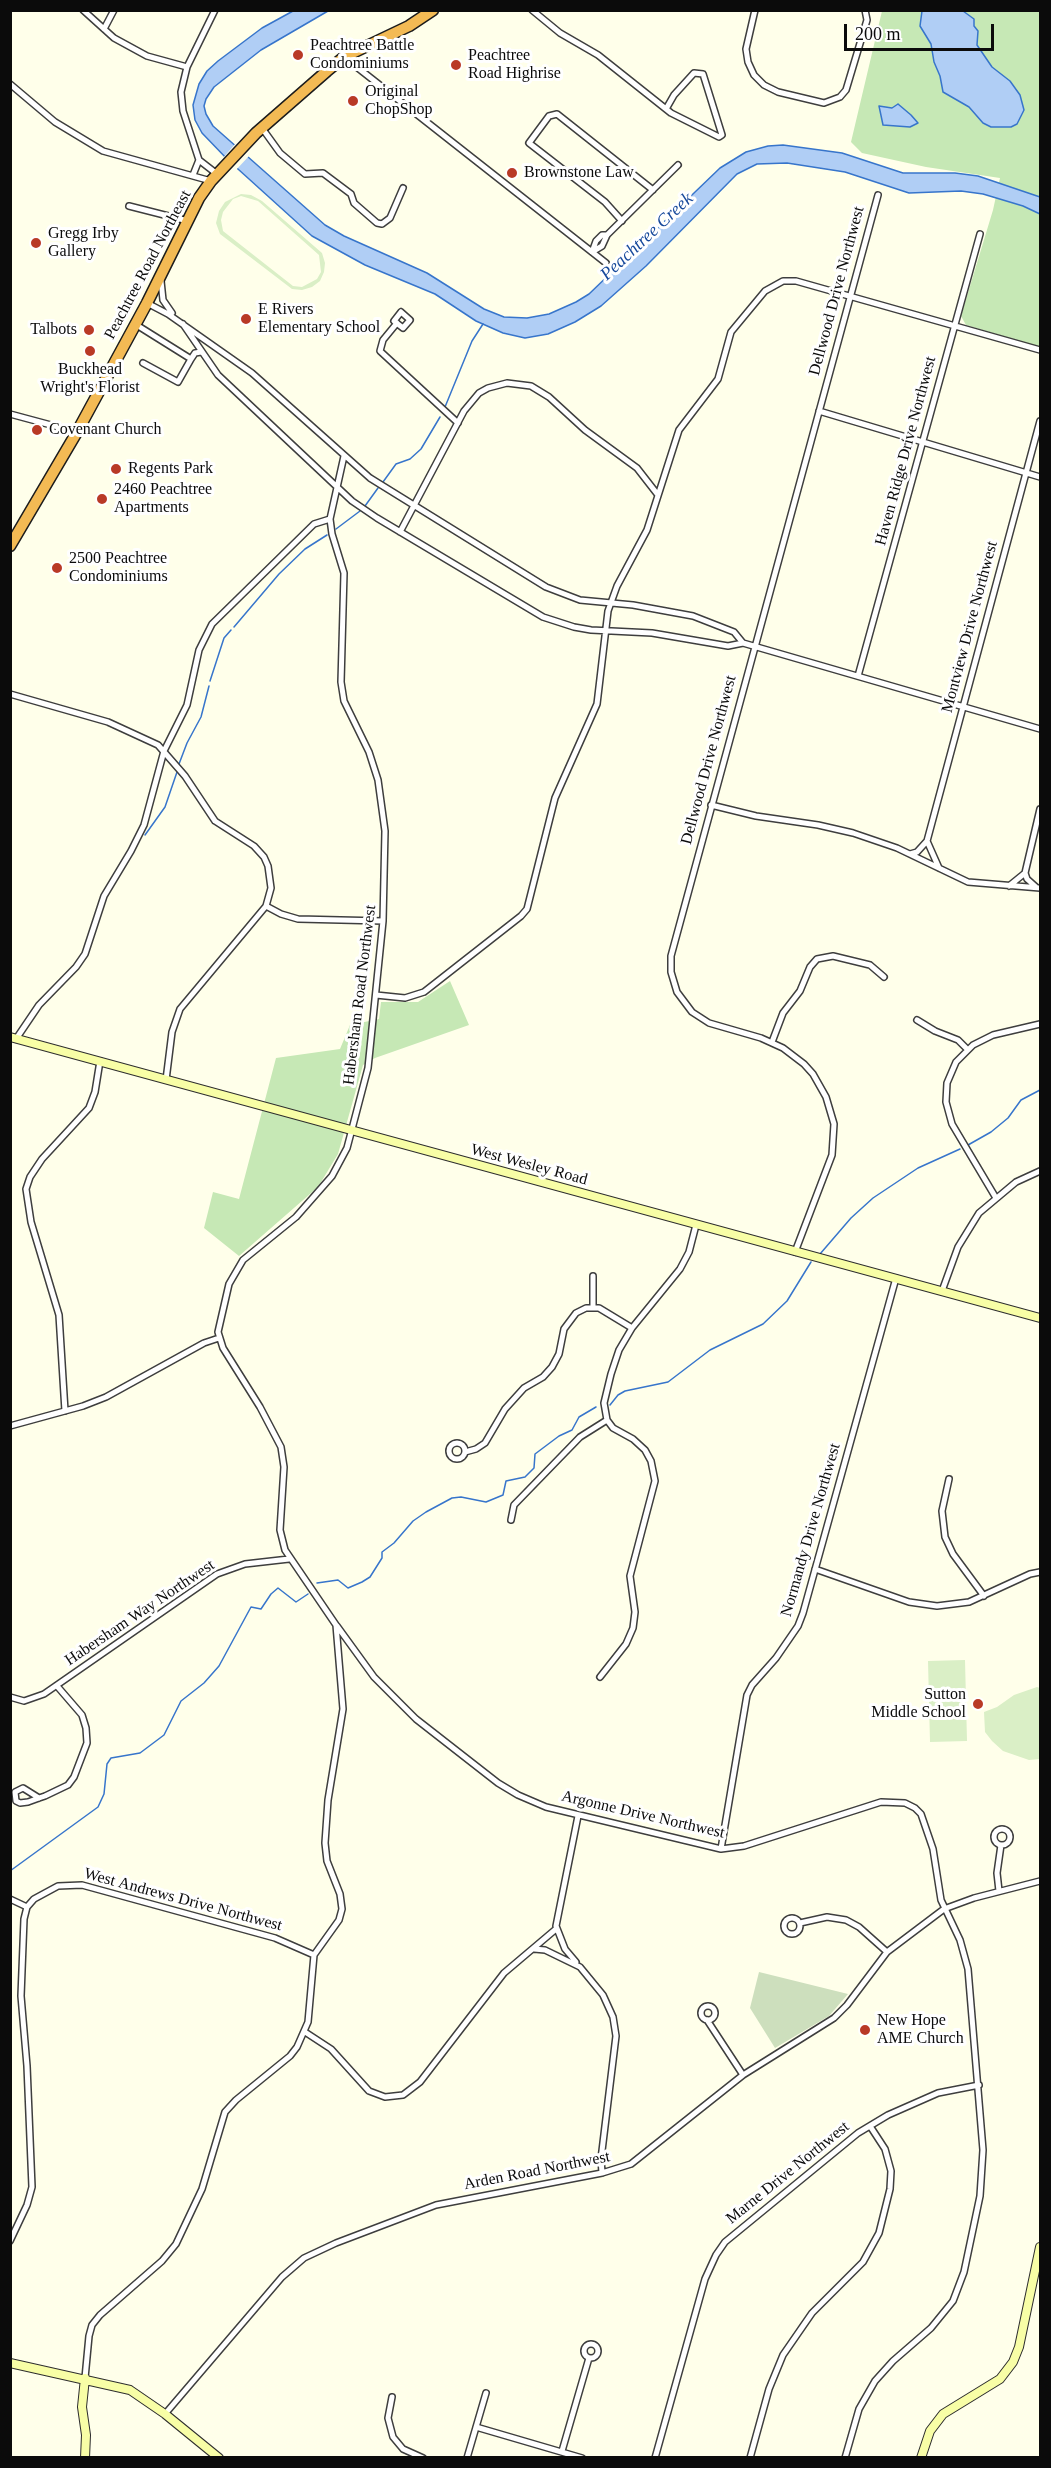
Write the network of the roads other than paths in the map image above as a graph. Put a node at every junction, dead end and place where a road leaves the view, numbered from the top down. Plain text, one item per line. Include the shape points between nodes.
1 (83, 10) edge
2 (114, 10) edge
3 (215, 10) edge
4 (433, 10) edge
5 (532, 10) edge
6 (754, 10) edge
7 (867, 10) edge
8 (104, 29) junction
9 (344, 57) junction
10 (187, 67) junction
11 (10, 84) edge
12 (666, 109) junction
13 (259, 130) junction
14 (200, 160) junction
15 (678, 165) dead end
16 (218, 173) junction
17 (193, 175) junction
18 (403, 188) dead end
19 (653, 190) junction
20 (878, 195) dead end
21 (129, 206) dead end
22 (188, 220) junction
23 (622, 221) junction
24 (980, 234) dead end
25 (592, 252) junction
26 (606, 263) dead end
27 (162, 273) junction
28 (850, 296) junction
29 (147, 303) junction
30 (176, 319) junction
31 (397, 323) dead end
32 (135, 324) junction
33 (183, 324) junction
34 (954, 326) junction
35 (1041, 350) edge
36 (201, 352) junction
37 (191, 359) junction
38 (143, 363) dead end
39 (819, 411) junction
40 (10, 414) edge
41 (1041, 421) edge
42 (458, 423) junction
43 (77, 432) junction
44 (922, 442) junction
45 (344, 456) junction
46 (1026, 472) junction
47 (1041, 477) edge
48 (338, 489) junction
49 (658, 495) junction
50 (413, 507) junction
51 (330, 519) junction
52 (400, 532) junction
53 (11, 543) edge
54 (611, 603) junction
55 (606, 631) junction
56 (743, 643) junction
57 (754, 647) junction
58 (858, 676) junction
59 (10, 694) edge
60 (962, 707) junction
61 (1041, 729) edge
62 (164, 751) junction
63 (711, 805) junction
64 (1041, 809) edge
65 (927, 841) junction
66 (910, 854) junction
67 (940, 869) junction
68 (1025, 873) junction
69 (1009, 886) junction
70 (1039, 888) edge
71 (266, 906) junction
72 (383, 921) junction
73 (884, 978) dead end
74 (375, 995) junction
75 (917, 1020) dead end
76 (1041, 1024) edge
77 (13, 1038) edge
78 (772, 1042) junction
79 (967, 1049) junction
80 (100, 1061) junction
81 (166, 1080) junction
82 (352, 1131) junction
83 (1041, 1171) edge
84 (996, 1198) junction
85 (696, 1225) junction
86 (795, 1252) junction
87 (593, 1276) dead end
88 (896, 1278) junction
89 (942, 1291) junction
90 (593, 1308) junction
91 (1041, 1318) edge
92 (632, 1328) junction
93 (219, 1338) junction
94 (65, 1411) junction
95 (607, 1420) junction
96 (10, 1426) edge
97 (465, 1452) dead end
98 (949, 1479) dead end
99 (511, 1520) dead end
100 (289, 1559) junction
101 (815, 1569) junction
102 (1041, 1572) edge
103 (984, 1596) junction
104 (336, 1625) junction
105 (600, 1677) dead end
106 (57, 1686) junction
107 (10, 1697) edge
108 (39, 1798) dead end
109 (578, 1816) junction
110 (1001, 1845) dead end
111 (721, 1848) junction
112 (1041, 1881) edge
113 (999, 1891) junction
114 (10, 1899) edge
115 (27, 1907) junction
116 (944, 1909) junction
117 (800, 1923) dead end
118 (556, 1929) junction
119 (532, 1949) junction
120 (887, 1952) junction
121 (314, 1955) junction
122 (580, 1967) junction
123 (707, 2020) dead end
124 (305, 2032) junction
125 (743, 2075) junction
126 (979, 2085) junction
127 (870, 2126) junction
128 (602, 2174) junction
129 (10, 2241) edge
130 (1041, 2247) edge
131 (589, 2358) dead end
132 (10, 2362) edge
133 (85, 2378) junction
134 (486, 2393) dead end
135 (392, 2397) dead end
136 (165, 2414) junction
137 (476, 2427) junction
138 (562, 2451) junction
139 (85, 2457) edge
140 (219, 2457) edge
141 (423, 2457) edge
142 (467, 2457) edge
143 (582, 2457) edge
144 (656, 2457) edge
145 (750, 2457) edge
146 (845, 2457) edge
147 (921, 2457) edge

1 - 8 street
2 - 8 street
3 - 10 street
4 - 9 highway, Peachtree Road Northeast
5 - 12 street via 560,33 598,55
6 - 7 street via 746,49 754,75 770,89 824,103 846,90
8 - 10 street via 147,56
9 - 13 highway, Peachtree Road Northeast
9 - 25 street
10 - 14 street via 181,102
11 - 17 street via 55,122 103,151
12 - 12 street via 694,73 703,74 722,135 719,138
13 - 16 highway, Peachtree Road Northeast
13 - 18 street via 305,174 323,173 351,194 354,203 377,223 390,218
14 - 16 street
14 - 17 street
15 - 19 street
16 - 17 street
16 - 22 highway, Peachtree Road Northeast
19 - 23 street
19 - 23 street via 557,114 549,116 528,143 606,202
20 - 28 street, Dellwood Drive Northwest
21 - 22 street
22 - 27 highway, Peachtree Road Northeast
23 - 25 street via 596,241
24 - 34 street, Haven Ridge Drive Northwest
25 - 26 street
27 - 29 highway, Peachtree Road Northeast
27 - 30 street via 163,300
28 - 34 street
28 - 39 street, Dellwood Drive Northwest
28 - 49 street via 790,281 765,291 731,332 718,379 679,430
29 - 30 street
29 - 32 highway, Peachtree Road Northeast
30 - 33 street
31 - 42 street via 383,340 380,351
32 - 37 street
32 - 43 highway, Peachtree Road Northeast
33 - 36 street
33 - 45 street via 261,381
34 - 35 street
34 - 44 street, Haven Ridge Drive Northwest
36 - 37 street
36 - 48 street via 218,375
37 - 38 street via 178,382
39 - 44 street
39 - 57 street, Dellwood Drive Northwest
40 - 43 street
41 - 46 street, Montview Drive Northwest
42 - 49 street via 471,402 488,388 507,383 531,386 637,468
42 - 50 street
43 - 53 highway, Peachtree Road Northeast
44 - 46 street
44 - 58 street, Haven Ridge Drive Northwest
45 - 48 street
45 - 50 street
46 - 47 street
46 - 60 street, Montview Drive Northwest
48 - 51 street
48 - 52 street
49 - 54 street via 647,530
50 - 52 street
50 - 54 street via 554,591 580,600
51 - 62 street via 314,524 212,624 199,650 187,705
51 - 72 street, Habersham Road Northwest via 344,573 342,693 369,752 384,814
52 - 55 street via 543,617 574,627
54 - 55 street
54 - 56 street via 693,616 734,632
55 - 56 street via 652,633 728,646
55 - 74 street via 597,704 558,792 530,900 521,916 424,992 405,998
56 - 57 street
57 - 58 street
57 - 63 street, Dellwood Drive Northwest
58 - 60 street
59 - 62 street via 108,722
60 - 61 street
60 - 65 street, Montview Drive Northwest
62 - 71 street via 214,821 264,856 272,882
62 - 77 street via 144,825 104,896 85,954
63 - 66 street via 839,829
63 - 78 street, Dellwood Drive Northwest via 672,949 672,980 683,1002 701,1019
64 - 68 street
65 - 66 street
65 - 67 street
66 - 67 street
67 - 69 street via 968,882
68 - 69 street
68 - 70 street
69 - 70 street
71 - 72 street via 298,919
71 - 81 street via 180,1009 172,1032
72 - 74 street, Habersham Road Northwest
73 - 78 street via 870,965 833,956 817,959 800,992 783,1013
74 - 82 street, Habersham Road Northwest via 368,1068
75 - 79 street via 958,1040
76 - 79 street via 993,1035
77 - 80 street, West Wesley Road
78 - 86 street, Dellwood Drive Northwest via 795,1056 813,1074 826,1097 834,1124 829,1166
79 - 84 street via 949,1076 946,1108 957,1136
80 - 81 street, West Wesley Road
80 - 94 street via 89,1108 42,1159 26,1190 31,1222 59,1315
81 - 82 street, West Wesley Road
82 - 85 street, West Wesley Road
82 - 93 street, Habersham Road Northwest via 341,1161 322,1190 296,1217 250,1252 236,1270 224,1298
83 - 84 street via 1016,1182
84 - 89 street via 979,1213 963,1237
85 - 86 street, West Wesley Road
85 - 92 street via 680,1269
86 - 88 street, West Wesley Road
87 - 90 street
88 - 89 street, West Wesley Road
88 - 101 street, Normandy Drive Northwest
89 - 91 street, West Wesley Road
90 - 92 street via 604,1310
90 - 97 street via 581,1310 570,1319 552,1367 505,1409 485,1443
92 - 95 street via 610,1374 604,1403
93 - 94 street via 106,1397
93 - 100 street via 281,1447 284,1467 280,1530
94 - 96 street
95 - 99 street via 580,1437 514,1505
95 - 105 street via 645,1450 655,1481 630,1576 633,1628 626,1644
98 - 103 street via 942,1511 945,1537
100 - 104 street
100 - 106 street, Habersham Way Northwest via 245,1564 217,1574
101 - 103 street via 921,1605 953,1605
101 - 111 street, Normandy Drive Northwest via 798,1626 747,1695
102 - 103 street
104 - 109 street, Argonne Drive Northwest via 392,1696 453,1749 518,1795
104 - 121 street via 343,1709 325,1844 342,1909 339,1920
106 - 107 street, Habersham Way Northwest via 33,1699
106 - 108 street via 82,1715 87,1743 71,1782
109 - 111 street, Argonne Drive Northwest
109 - 118 street
110 - 113 street
111 - 116 street, Argonne Drive Northwest via 744,1846 881,1802 905,1803 924,1820
112 - 113 street, Arden Road Northwest
113 - 116 street, Arden Road Northwest
114 - 115 street
115 - 121 street, West Andrews Drive Northwest via 50,1889 82,1885 275,1938
115 - 129 street via 21,1996 32,2187
116 - 120 street, Arden Road Northwest
116 - 126 street, Argonne Drive Northwest via 960,1940 968,1970
117 - 120 street via 827,1917 846,1920
118 - 119 street
118 - 122 street via 565,1949
119 - 122 street via 544,1950
119 - 124 street via 504,1973 420,2082 403,2095 385,2097 369,2091 331,2049
120 - 125 street, Arden Road Northwest via 834,2018
121 - 124 street
122 - 128 street via 603,1995 616,2027
123 - 125 street
124 - 133 street via 290,2056 225,2112 201,2189 176,2244 92,2325
125 - 128 street, Arden Road Northwest via 640,2158
126 - 127 street, Marne Drive Northwest via 938,2093
126 - 146 street, Argonne Drive Northwest via 983,2175 961,2282 941,2317 875,2381 859,2409
127 - 144 street, Marne Drive Northwest via 737,2230 716,2255 705,2279
127 - 145 street via 885,2149 891,2171 879,2233 863,2262 812,2313 787,2348 769,2389
128 - 136 street, Arden Road Northwest via 437,2205 313,2253 282,2277
130 - 147 street via 1014,2362 1000,2379 944,2414 930,2431
131 - 138 street
132 - 133 street
133 - 136 street via 130,2390
133 - 139 street
134 - 137 street
135 - 141 street via 388,2418 393,2438 404,2449
136 - 140 street
137 - 138 street
137 - 142 street
138 - 143 street

